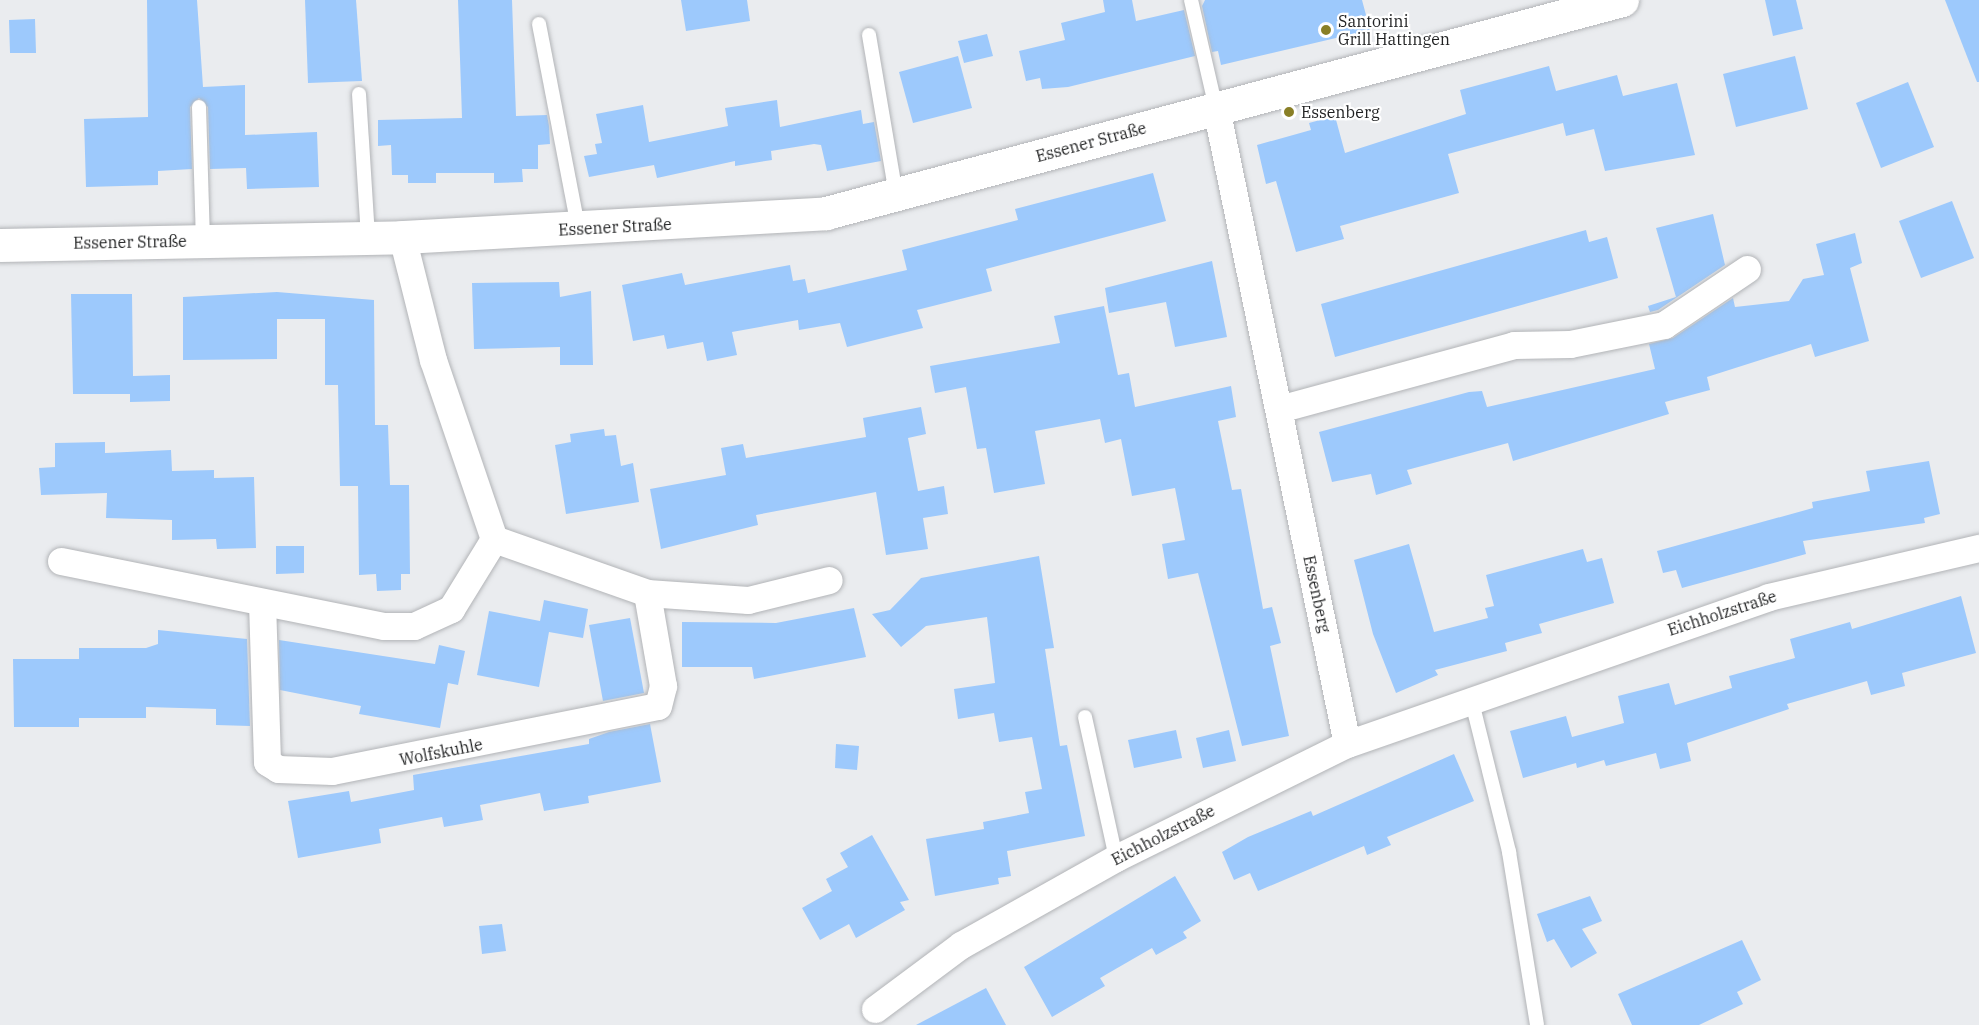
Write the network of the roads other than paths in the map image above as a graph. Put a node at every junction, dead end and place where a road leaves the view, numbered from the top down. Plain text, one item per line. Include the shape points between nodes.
1 (1191, 0) edge
2 (1622, 0) edge
3 (540, 24) dead end
4 (869, 35) dead end
5 (359, 94) dead end
6 (200, 107) dead end
7 (1216, 108) junction
8 (896, 194) junction
9 (578, 229) junction
10 (368, 237) junction
11 (402, 237) junction
12 (203, 241) junction
13 (0, 245) edge
14 (1747, 269) dead end
15 (1279, 409) junction
16 (495, 539) junction
17 (1979, 548) edge
18 (61, 561) dead end
19 (829, 580) dead end
20 (647, 593) junction
21 (262, 602) junction
22 (1471, 698) junction
23 (1085, 717) dead end
24 (1347, 744) junction
25 (1116, 858) junction
26 (875, 1009) dead end
27 (1537, 1025) edge

1 - 7 lane
2 - 7 street, Essener Straße
3 - 9 lane
4 - 8 lane
5 - 10 lane
6 - 12 lane
7 - 8 street, Essener Straße
7 - 15 street, Essenberg
8 - 9 street, Essener Straße via 826,213 769,220
9 - 11 street, Essener Straße
10 - 11 street, Essener Straße
10 - 12 street, Essener Straße
11 - 16 street via 433,360
12 - 13 street, Essener Straße
14 - 15 street via 1664,325 1570,344 1514,345
15 - 24 street, Essenberg
16 - 20 street
16 - 21 street via 451,609 414,626 384,626
17 - 22 street, Eichholzstraße via 1768,597
18 - 21 street
19 - 20 street via 748,600
20 - 21 street, Wolfskuhle via 663,686 658,706 332,771 278,769 267,762
22 - 24 street, Eichholzstraße
22 - 27 lane via 1509,852
23 - 25 lane
24 - 25 street, Eichholzstraße
25 - 26 street, Eichholzstraße via 961,945

